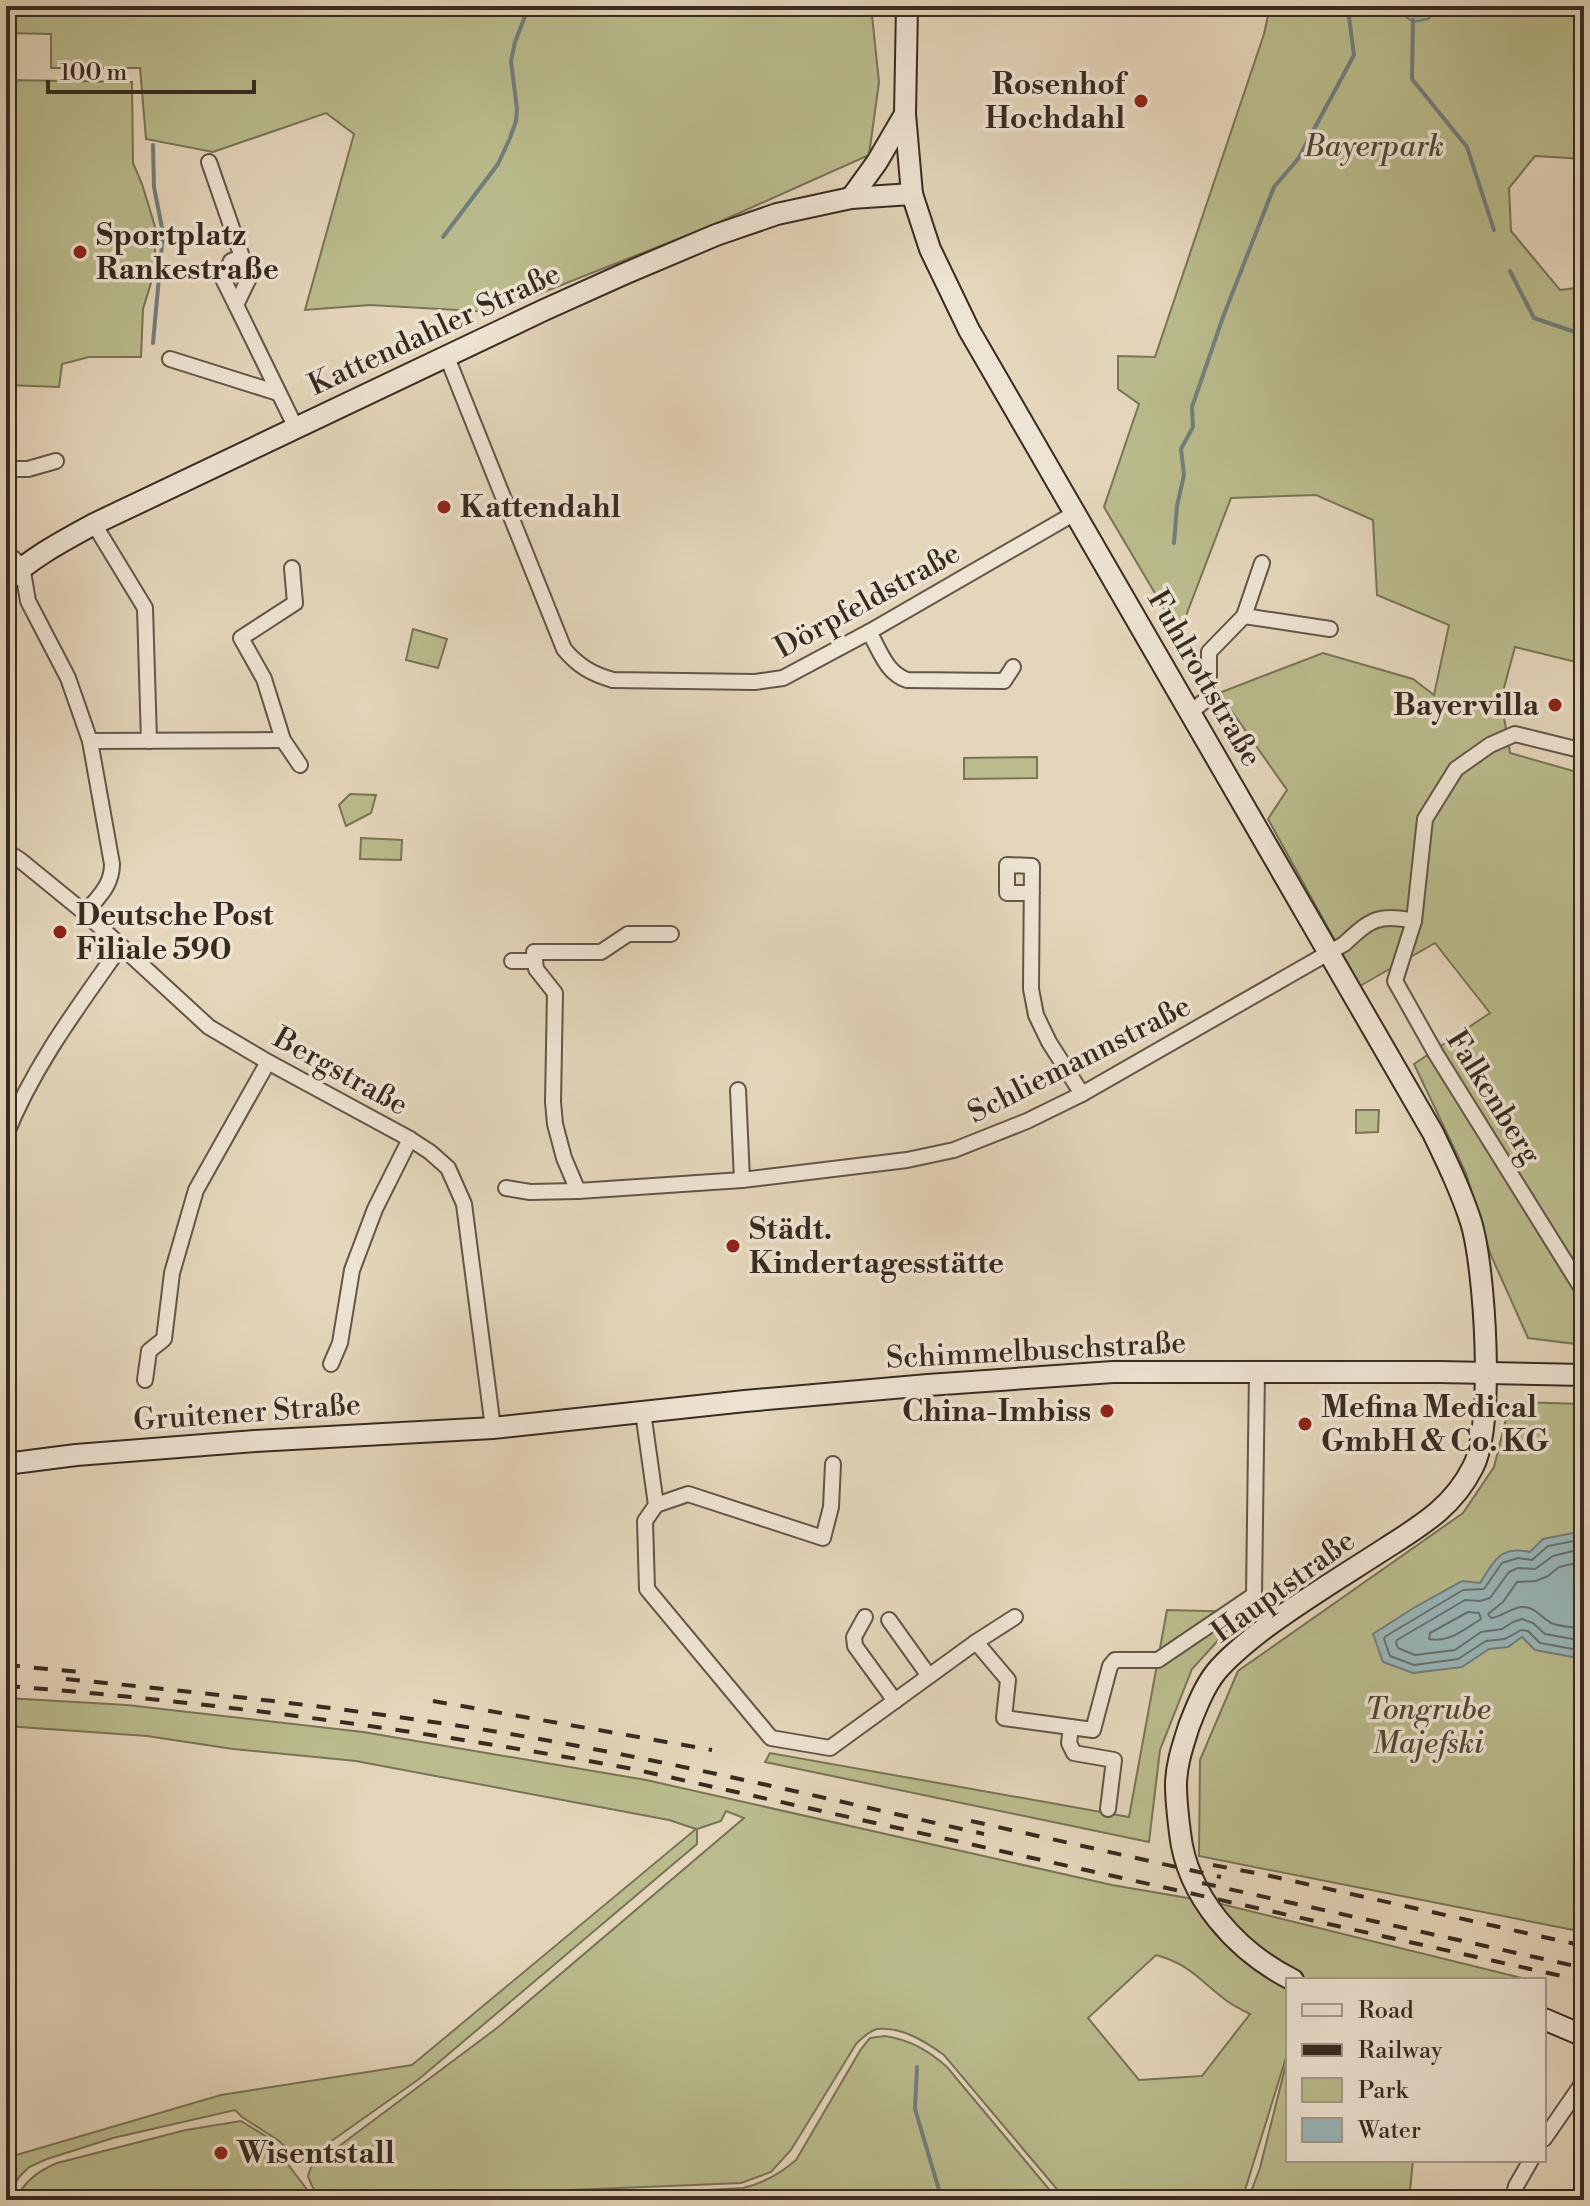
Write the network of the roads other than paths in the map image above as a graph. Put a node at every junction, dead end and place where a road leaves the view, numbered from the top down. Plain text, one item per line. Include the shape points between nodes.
1 (907, 6) edge
2 (905, 114) junction
3 (209, 162) dead end
4 (912, 194) junction
5 (851, 198) junction
6 (242, 257) junction
7 (236, 305) junction
8 (447, 357) junction
9 (170, 359) dead end
10 (278, 393) junction
11 (296, 428) junction
12 (56, 461) dead end
13 (6, 469) edge
14 (1075, 513) junction
15 (94, 524) junction
16 (6, 552) edge
17 (1262, 563) dead end
18 (22, 566) junction
19 (292, 568) dead end
20 (6, 582) edge
21 (1244, 616) junction
22 (1330, 629) dead end
23 (869, 632) junction
24 (1013, 667) dead end
25 (1190, 713) junction
26 (283, 740) junction
27 (90, 741) junction
28 (149, 741) junction
29 (1584, 751) edge
30 (300, 765) dead end
31 (6, 851) edge
32 (1032, 893) dead end
33 (85, 913) junction
34 (1414, 921) junction
35 (671, 934) dead end
36 (121, 946) junction
37 (1329, 952) junction
38 (512, 961) dead end
39 (534, 961) junction
40 (268, 1062) junction
41 (738, 1090) dead end
42 (1082, 1094) junction
43 (6, 1135) edge
44 (410, 1139) junction
45 (742, 1180) junction
46 (506, 1188) dead end
47 (578, 1191) junction
48 (1584, 1292) edge
49 (331, 1364) dead end
50 (1257, 1371) junction
51 (1485, 1372) junction
52 (1584, 1375) edge
53 (145, 1380) dead end
54 (643, 1412) junction
55 (493, 1428) junction
56 (6, 1464) edge
57 (833, 1464) dead end
58 (656, 1505) junction
59 (865, 1617) dead end
60 (1015, 1617) dead end
61 (889, 1620) dead end
62 (976, 1642) junction
63 (929, 1676) junction
64 (895, 1701) junction
65 (1071, 1727) junction
66 (1108, 1809) dead end
67 (1290, 1978) edge
68 (1546, 2020) edge
69 (1584, 2036) edge
70 (1584, 2081) edge
71 (1546, 2136) edge
72 (1530, 2162) edge
73 (1513, 2200) edge

1 - 2 street, Fuhlrottstraße
2 - 4 street, Fuhlrottstraße
2 - 5 street
3 - 6 street
4 - 5 street, Kattendahler Straße
4 - 14 street, Fuhlrottstraße via 948,290
5 - 8 street, Kattendahler Straße via 777,214 716,235
6 - 7 street via 250,276
6 - 7 street via 231,261 223,279
7 - 10 street
8 - 11 street, Kattendahler Straße
8 - 23 street, Dörpfeldstraße via 564,649 594,675 613,680 773,680
9 - 10 street
10 - 11 street
11 - 15 street, Kattendahler Straße
12 - 13 street
14 - 23 street, Dörpfeldstraße
14 - 25 street, Fuhlrottstraße
15 - 18 street, Kattendahler Straße
15 - 28 street via 145,608
16 - 18 street
17 - 21 street
18 - 20 street, Kattendahler Straße
18 - 27 street via 28,601 68,678
19 - 26 street via 295,603 241,638 264,679
21 - 22 street
21 - 25 street via 1209,652 1209,697
23 - 24 street via 890,670 907,680 1004,681
25 - 37 street, Fuhlrottstraße
26 - 28 street
26 - 30 street
27 - 28 street
27 - 33 street via 112,873 109,885
29 - 34 street, Falkenberg via 1515,734 1456,769 1425,819
31 - 33 street, Bergstraße
32 - 42 street via 1031,989 1036,1015
33 - 36 street, Bergstraße
34 - 37 street via 1392,916 1368,922
34 - 48 street, Falkenberg via 1395,981
35 - 39 street via 628,934 601,952 534,952
36 - 40 street, Bergstraße via 209,1027
36 - 43 street via 54,1040
37 - 42 street, Schliemannstraße
37 - 51 street, Fuhlrottstraße via 1433,1133 1471,1223 1482,1283
38 - 39 street
39 - 47 street via 555,993 555,1124
40 - 44 street, Bergstraße
40 - 53 street via 196,1190 172,1273 164,1339 149,1351
41 - 45 street
42 - 45 street, Schliemannstraße via 954,1150
44 - 49 street via 352,1270 340,1343
44 - 55 street, Bergstraße via 448,1168 464,1204
45 - 47 street, Schliemannstraße
46 - 47 street, Schliemannstraße
50 - 51 street, Schimmelbuschstraße
50 - 54 street, Schimmelbuschstraße via 1113,1372
50 - 65 street via 1254,1595 1158,1660 1115,1660 1093,1730
51 - 52 street, Schimmelbuschstraße
51 - 67 street, Hauptstraße via 1480,1446 1460,1492 1430,1519 1241,1647 1215,1673 1185,1737 1177,1803 1194,1886 1235,1937
54 - 55 street, Schimmelbuschstraße
54 - 58 street
55 - 56 street, Gruitener Straße via 255,1441
57 - 58 street via 823,1538 688,1494
58 - 64 street via 645,1521 647,1589 771,1738 830,1748
59 - 64 street via 855,1646
60 - 62 street
61 - 63 street
62 - 63 street
62 - 65 street via 1008,1680 1004,1718
63 - 64 street
65 - 66 street via 1074,1753 1114,1760
68 - 69 street
70 - 71 street
72 - 73 street

